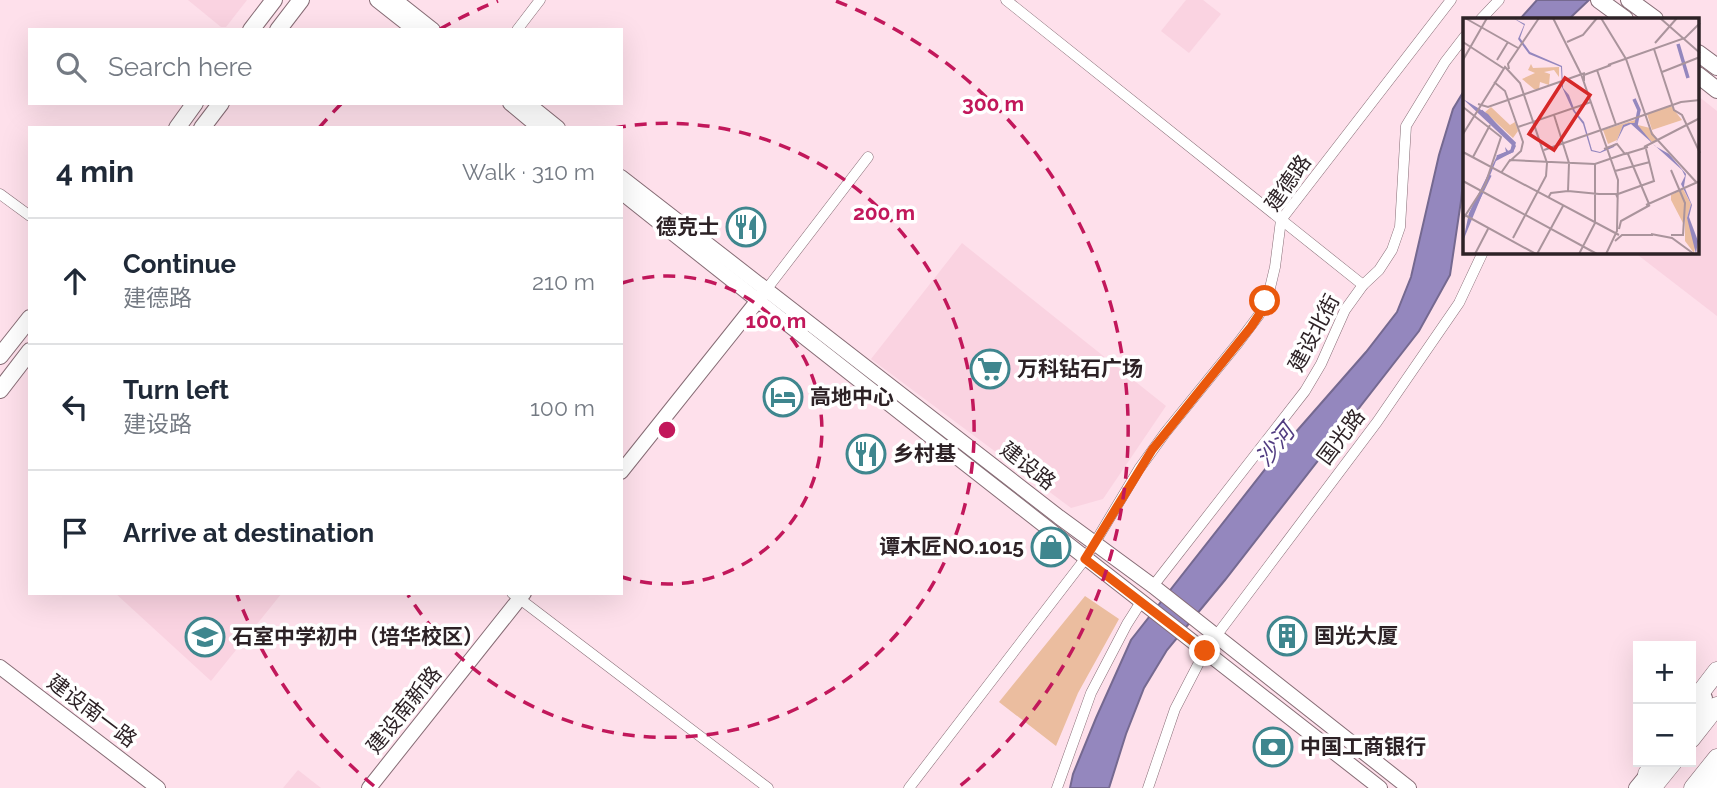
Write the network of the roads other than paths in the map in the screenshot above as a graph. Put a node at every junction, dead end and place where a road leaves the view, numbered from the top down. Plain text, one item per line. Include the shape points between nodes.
1 (274, 0) edge
2 (301, 0) edge
3 (377, 0) edge
4 (395, 0) edge
5 (540, 0) edge
6 (1006, 0) edge
7 (1451, 0) edge
8 (1499, 0) edge
9 (1633, 1) edge
10 (1602, 2) edge
11 (1482, 18) edge
12 (1621, 18) edge
13 (1653, 18) edge
14 (253, 28) edge
15 (280, 28) edge
16 (412, 28) edge
17 (430, 28) edge
18 (519, 28) edge
19 (1463, 39) edge
20 (1700, 54) edge
21 (1717, 67) edge
22 (1700, 77) edge
23 (1717, 90) edge
24 (194, 105) edge
25 (219, 105) edge
26 (512, 105) edge
27 (529, 105) edge
28 (178, 126) edge
29 (204, 126) edge
30 (538, 126) edge
31 (556, 126) edge
32 (868, 157) dead end
33 (623, 179) edge
34 (623, 193) edge
35 (0, 194) edge
36 (28, 215) edge
37 (1282, 220) junction
38 (1482, 254) edge
39 (1363, 285) junction
40 (762, 296) junction
41 (28, 321) edge
42 (28, 354) edge
43 (0, 356) edge
44 (0, 390) edge
45 (623, 470) edge
46 (1095, 542) junction
47 (1085, 559) junction
48 (1158, 590) junction
49 (519, 595) edge
50 (1145, 605) junction
51 (1216, 636) junction
52 (1205, 651) junction
53 (0, 667) edge
54 (1717, 671) edge
55 (1717, 683) edge
56 (1692, 704) edge
57 (1717, 706) edge
58 (1696, 710) edge
59 (1696, 733) edge
60 (1717, 758) edge
61 (1717, 778) edge
62 (158, 788) edge
63 (369, 788) edge
64 (768, 788) edge
65 (909, 788) edge
66 (1057, 788) edge
67 (1149, 788) edge
68 (1380, 788) edge
69 (1409, 788) edge
70 (1693, 788) edge
71 (1709, 788) edge

1 - 14 main road
2 - 15 main road
3 - 16 street
4 - 17 street
5 - 18 street
6 - 37 street
7 - 37 street, 建德路
8 - 11 street
9 - 12 street
9 - 13 main road
10 - 12 main road
19 - 39 street, 建设北街 via 1406,126 1400,227 1392,250
20 - 21 main road
22 - 23 main road
24 - 28 main road
25 - 29 main road
26 - 30 street
27 - 31 street
32 - 40 street
33 - 40 street, 建设路
34 - 40 street, 建设路
35 - 36 street
37 - 39 street
37 - 46 street, 建德路 via 1270,288 1259,315 1165,432
38 - 51 street, 国光路 via 1459,303 1377,422
39 - 48 street, 建设北街 via 1345,310 1305,391
40 - 45 street
40 - 46 street, 建设路
40 - 47 street, 建设路
41 - 43 main road
42 - 44 main road
46 - 47 street, 建德路
46 - 48 street, 建设路
47 - 50 street, 建设路
47 - 65 street, 建德路
48 - 51 street, 建设路
49 - 63 street, 建设南新路
49 - 64 street
50 - 52 street, 建设路
50 - 66 street via 1127,624 1091,692
51 - 69 street, 建设路
52 - 67 street via 1175,709
52 - 68 street, 建设路
53 - 62 street, 建设南一路
54 - 56 highway
55 - 58 street
57 - 59 highway
60 - 70 highway
61 - 71 street

